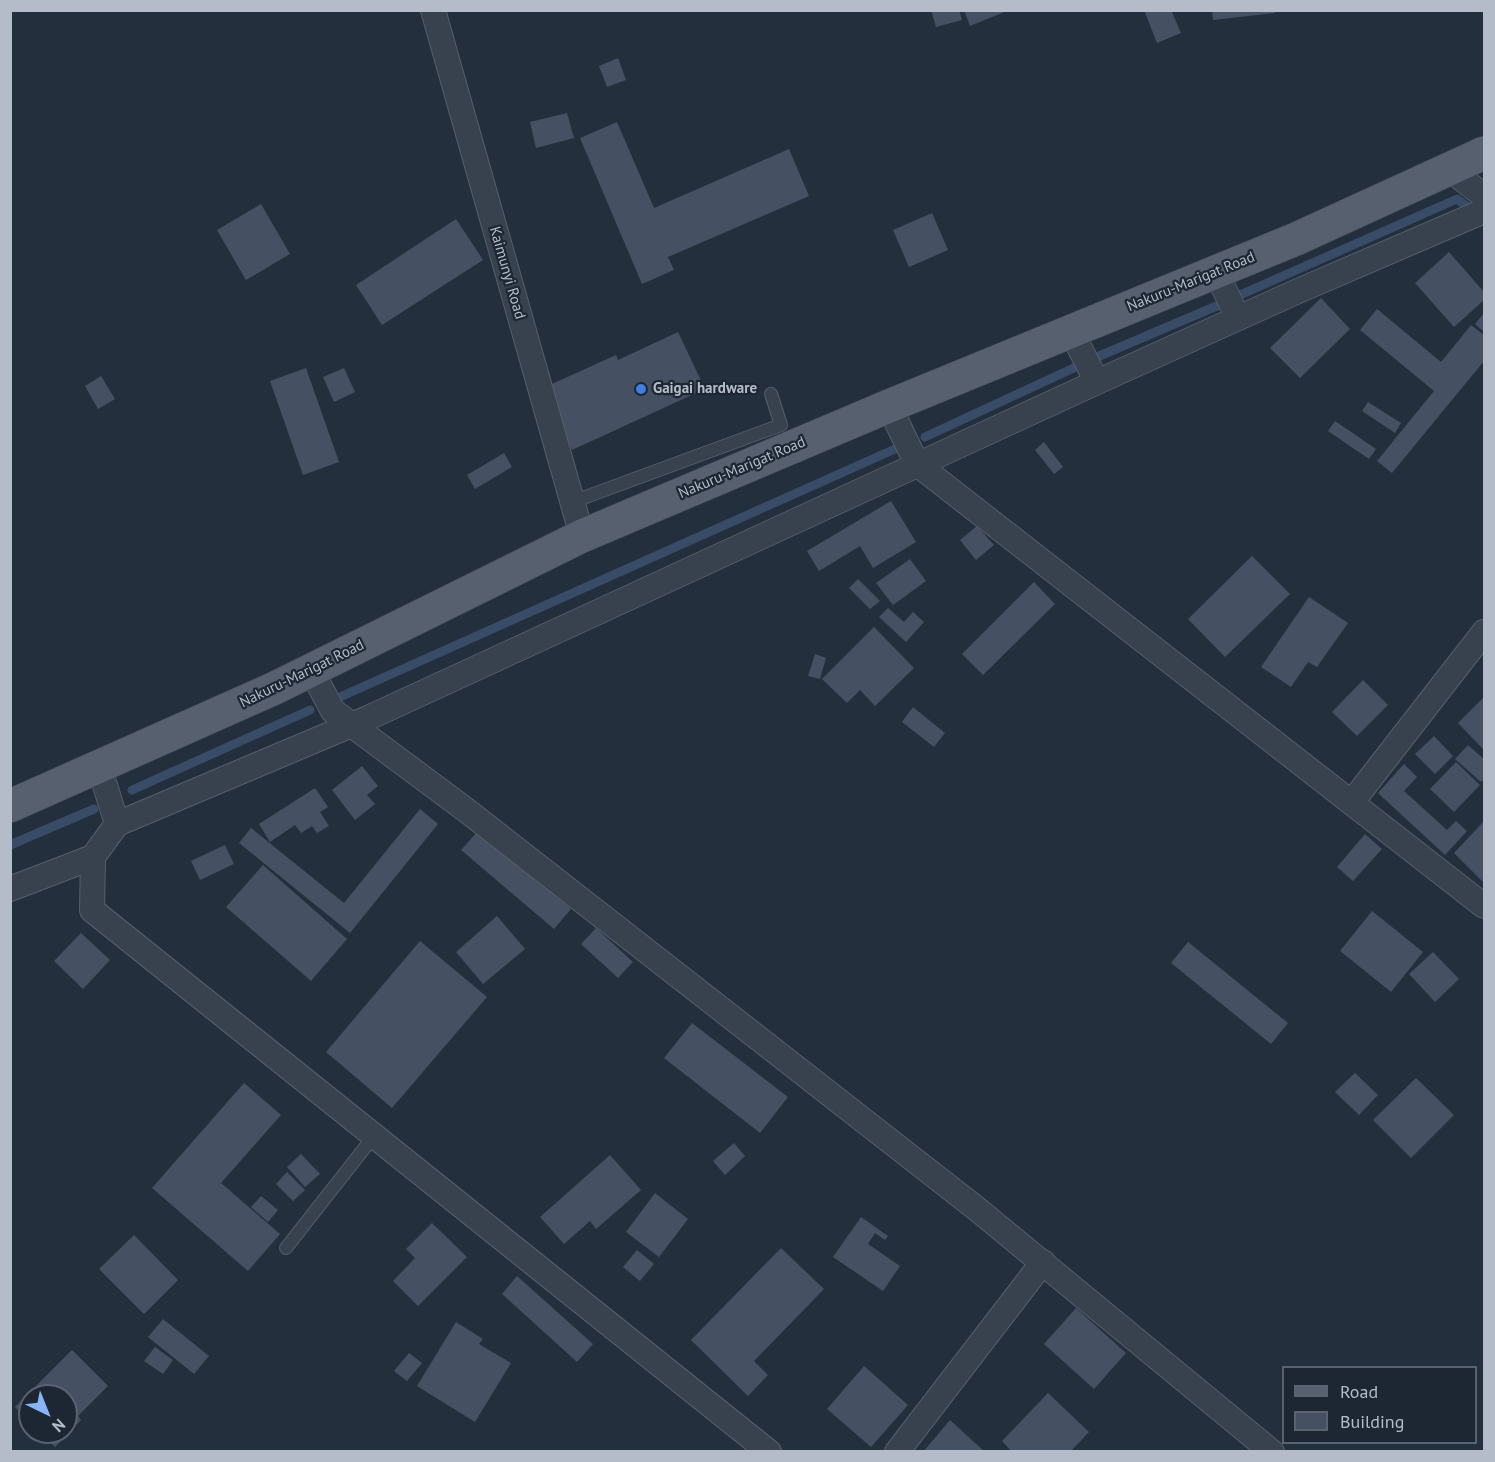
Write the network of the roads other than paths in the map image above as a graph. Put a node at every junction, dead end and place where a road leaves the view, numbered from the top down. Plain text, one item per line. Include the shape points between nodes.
1 (433, 10) edge
2 (1485, 153) edge
3 (1449, 168) junction
4 (1485, 195) edge
5 (1485, 211) edge
6 (1216, 272) junction
7 (1238, 318) junction
8 (1071, 331) junction
9 (1097, 382) junction
10 (771, 394) dead end
11 (889, 406) junction
12 (917, 464) junction
13 (572, 502) junction
14 (582, 536) junction
15 (1485, 632) edge
16 (311, 670) junction
17 (353, 724) junction
18 (99, 766) junction
19 (1352, 802) junction
20 (10, 806) edge
21 (117, 824) junction
22 (93, 857) junction
23 (10, 889) edge
24 (1485, 906) edge
25 (374, 1136) junction
26 (286, 1248) dead end
27 (1043, 1262) junction
28 (769, 1452) edge
29 (897, 1452) edge
30 (1272, 1452) edge

1 - 13 street, Kaimunyi Road
2 - 3 main road, Nakuru-Marigat Road
3 - 4 street
3 - 6 main road, Nakuru-Marigat Road
5 - 7 street
6 - 7 street
6 - 8 main road, Nakuru-Marigat Road
7 - 9 street
8 - 9 street
8 - 11 main road, Nakuru-Marigat Road
9 - 12 street
10 - 13 lane via 781,425
11 - 12 street
11 - 14 main road, Nakuru-Marigat Road
12 - 17 street
12 - 19 street
13 - 14 street, Kaimunyi Road
14 - 16 main road, Nakuru-Marigat Road
15 - 19 street
16 - 17 street via 333,711
16 - 18 main road, Nakuru-Marigat Road
17 - 21 street
17 - 27 street
18 - 20 main road, Nakuru-Marigat Road
18 - 21 street
19 - 24 street
21 - 22 street
22 - 23 street
22 - 25 street via 92,910
25 - 26 lane
25 - 28 street
27 - 29 street
27 - 30 street

